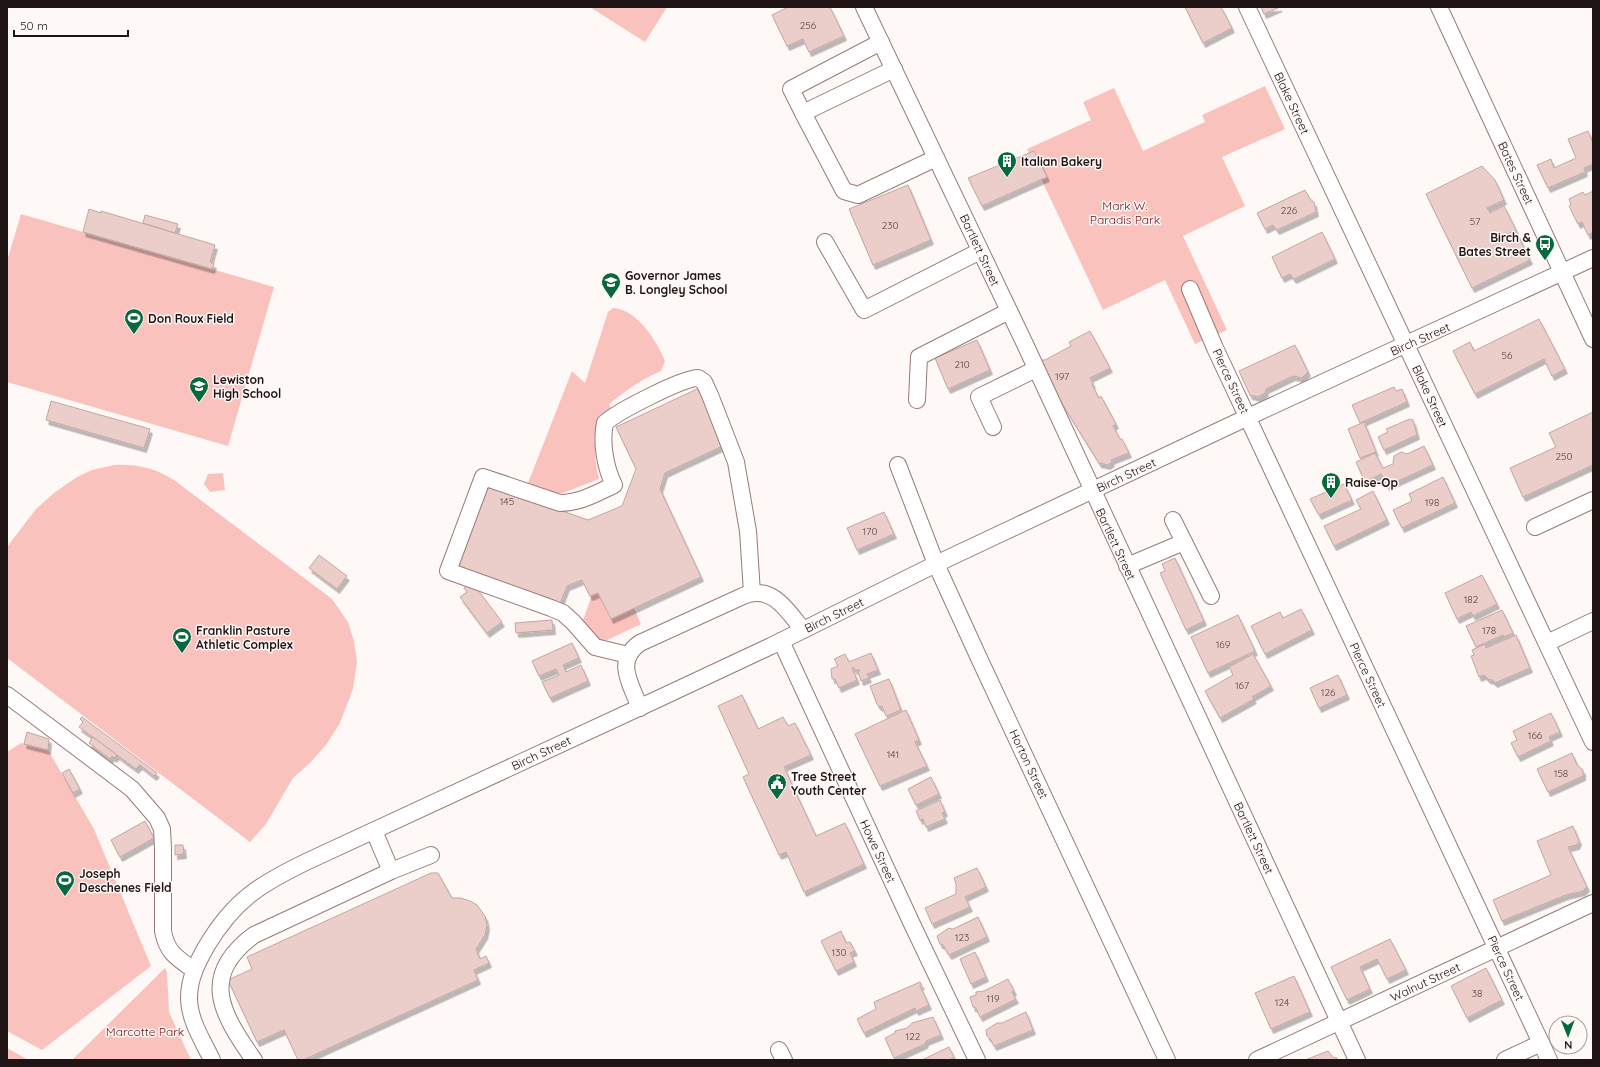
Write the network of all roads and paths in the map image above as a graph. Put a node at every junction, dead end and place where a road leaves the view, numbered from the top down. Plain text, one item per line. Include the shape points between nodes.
1 (864, 7) edge
2 (1247, 7) edge
3 (1439, 7) edge
4 (881, 42) junction
5 (894, 69) junction
6 (803, 113) junction
7 (936, 158) junction
8 (825, 242) dead end
9 (980, 251) junction
10 (1593, 258) edge
11 (1563, 272) junction
12 (1190, 289) dead end
13 (1009, 311) junction
14 (1593, 338) edge
15 (1406, 346) junction
16 (1036, 369) junction
17 (918, 400) dead end
18 (1248, 417) junction
19 (993, 427) dead end
20 (898, 465) dead end
21 (1092, 491) junction
22 (1593, 500) edge
23 (1173, 520) dead end
24 (1535, 528) dead end
25 (1184, 542) junction
26 (936, 564) junction
27 (1127, 566) junction
28 (752, 593) junction
29 (1211, 596) dead end
30 (1593, 621) edge
31 (803, 630) junction
32 (781, 641) junction
33 (1547, 643) junction
34 (628, 655) junction
35 (7, 695) edge
36 (640, 708) junction
37 (1593, 742) edge
38 (374, 831) junction
39 (431, 855) dead end
40 (391, 871) junction
41 (1593, 903) edge
42 (1497, 948) junction
43 (194, 970) junction
44 (1340, 1022) junction
45 (1541, 1042) junction
46 (212, 1060) edge
47 (254, 1060) edge
48 (977, 1060) edge
49 (1168, 1060) edge
50 (1257, 1060) edge
51 (1357, 1060) edge
52 (1505, 1060) edge
53 (1549, 1060) edge

1 - 4 street, Bartlett Street
2 - 15 street, Blake Street
3 - 11 street, Bates Street
4 - 5 street, Bartlett Street
4 - 6 street via 791,89
5 - 6 street
5 - 7 street, Bartlett Street
6 - 7 street via 844,191 858,195
7 - 9 street, Bartlett Street
8 - 9 street via 864,310
9 - 13 street, Bartlett Street
10 - 11 street, Birch Street
11 - 14 street, Bates Street
11 - 15 street, Birch Street
12 - 18 street, Pierce Street
13 - 16 street, Bartlett Street
13 - 17 street via 918,357
15 - 18 street, Birch Street
15 - 33 street, Blake Street
16 - 19 street via 979,397
16 - 21 street, Bartlett Street
18 - 21 street, Birch Street
18 - 42 street, Pierce Street
20 - 26 street, Horton Street
21 - 26 street, Birch Street
21 - 27 street, Bartlett Street
22 - 24 street
23 - 25 street
25 - 27 street
25 - 29 street
26 - 31 street, Birch Street
26 - 49 street, Horton Street
27 - 44 street, Bartlett Street
28 - 31 street via 761,592 776,600
28 - 34 street via 640,643
28 - 34 street via 748,531 736,462 710,395 704,382 698,378 686,380 620,412 605,423 606,464 614,485 580,500 560,503 483,477 448,571 563,613 595,647
30 - 33 street
31 - 32 street, Birch Street
32 - 36 street, Birch Street
32 - 48 street, Howe Street
33 - 37 street, Blake Street
34 - 36 street via 626,672
35 - 43 street via 132,789 157,818 162,829 165,943 171,953
36 - 38 street, Birch Street
38 - 40 street
38 - 43 street, Birch Street via 289,870 240,901 219,925
39 - 40 street
40 - 47 street via 254,935 230,958 221,974 220,988 224,1007 237,1037
41 - 42 street, Walnut Street
42 - 44 street, Walnut Street
42 - 45 street, Pierce Street
43 - 46 street, Birch Street via 190,980 189,998 192,1017
44 - 50 street, Walnut Street
44 - 51 street, Bartlett Street
45 - 52 street
45 - 53 street, Pierce Street

